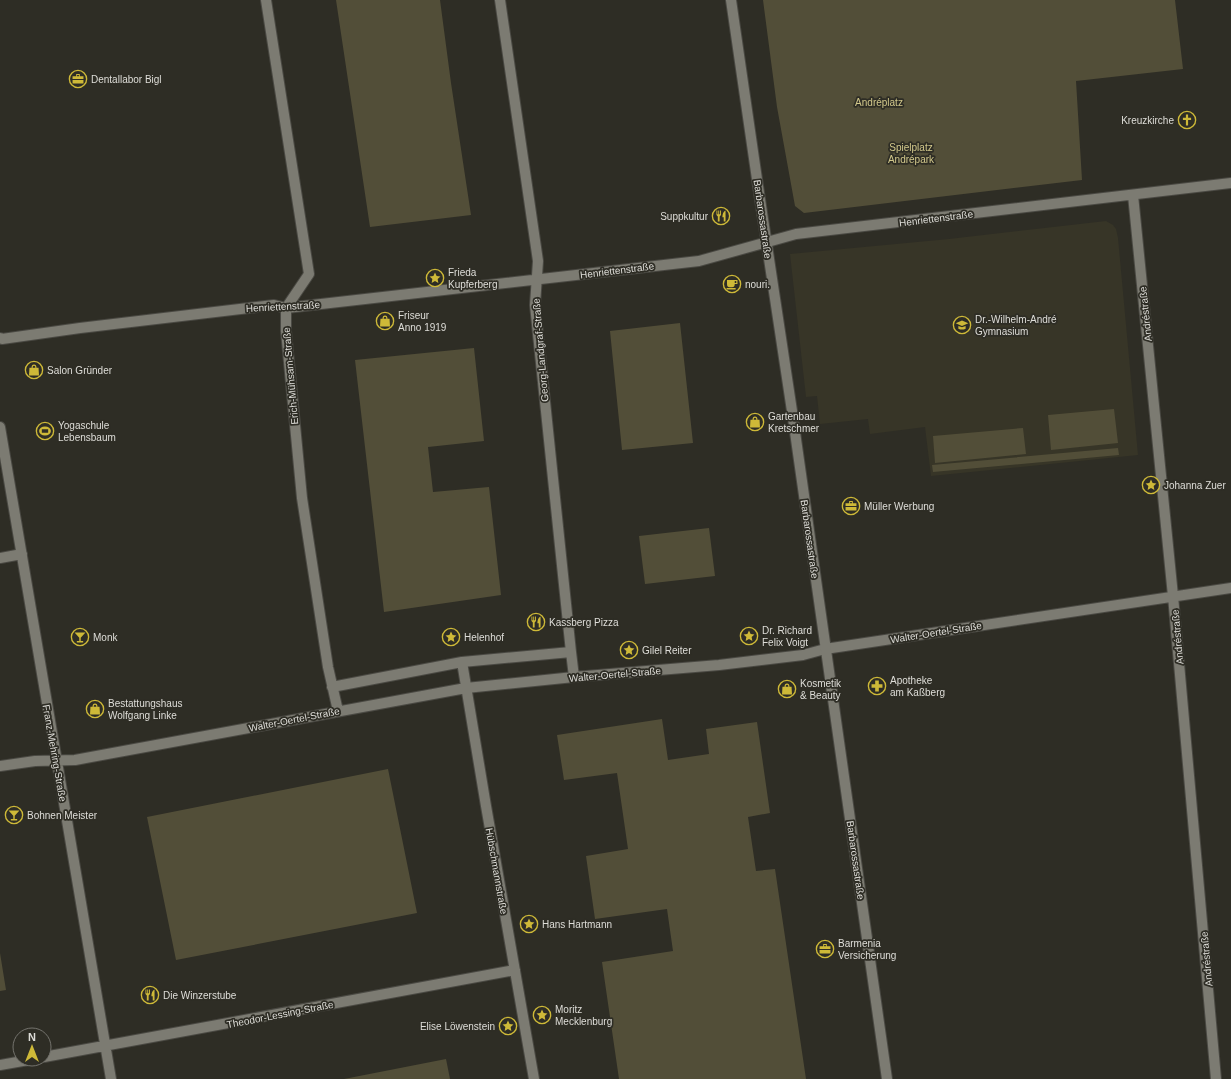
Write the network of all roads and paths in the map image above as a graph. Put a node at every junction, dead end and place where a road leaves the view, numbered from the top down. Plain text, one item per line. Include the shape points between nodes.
1 (266, 0) edge
2 (500, 0) edge
3 (731, 0) edge
4 (1231, 183) edge
5 (1133, 195) junction
6 (766, 243) junction
7 (536, 280) junction
8 (286, 308) junction
9 (0, 338) edge
10 (0, 426) edge
11 (22, 554) junction
12 (0, 558) edge
13 (1231, 588) edge
14 (1173, 596) junction
15 (825, 649) junction
16 (570, 652) junction
17 (462, 662) junction
18 (574, 677) junction
19 (332, 687) junction
20 (466, 688) junction
21 (338, 711) junction
22 (56, 760) junction
23 (0, 766) edge
24 (515, 970) junction
25 (106, 1047) junction
26 (52, 1056) edge
27 (12, 1063) edge
28 (0, 1065) edge
29 (112, 1079) edge
30 (534, 1079) edge
31 (887, 1079) edge
32 (1216, 1079) edge

1 - 8 street via 309,274
2 - 7 street, Georg-Landgraf-Straße via 538,261
3 - 6 street, Barbarossastraße
4 - 5 street, Henriettenstraße
5 - 6 street, Henriettenstraße via 796,234
5 - 14 street, Andréstraße
6 - 7 street, Henriettenstraße via 699,261
6 - 15 street, Barbarossastraße
7 - 8 street, Henriettenstraße
7 - 16 street, Georg-Landgraf-Straße via 535,304
8 - 9 street, Henriettenstraße via 274,304
8 - 19 street, Erich-Mühsam-Straße via 286,338 302,498
10 - 11 street, Franz-Mehring-Straße
11 - 12 street
11 - 22 street, Franz-Mehring-Straße
13 - 14 street, Walter-Oertel-Straße
14 - 15 street, Walter-Oertel-Straße
14 - 32 street, Andréstraße
15 - 18 street, Walter-Oertel-Straße via 803,655 719,665
15 - 31 street, Barbarossastraße
16 - 17 street
16 - 18 street, Georg-Landgraf-Straße
17 - 19 street
17 - 20 street, Hübschmannstraße
18 - 20 street, Walter-Oertel-Straße
19 - 21 street, Erich-Mühsam-Straße
20 - 21 street, Walter-Oertel-Straße
20 - 24 street, Hübschmannstraße
21 - 22 street, Walter-Oertel-Straße via 83,758
22 - 23 street, Walter-Oertel-Straße
22 - 25 street, Franz-Mehring-Straße
24 - 25 street, Theodor-Lessing-Straße
24 - 30 street, Hübschmannstraße
25 - 26 street, Theodor-Lessing-Straße
25 - 29 street, Franz-Mehring-Straße
27 - 28 street

